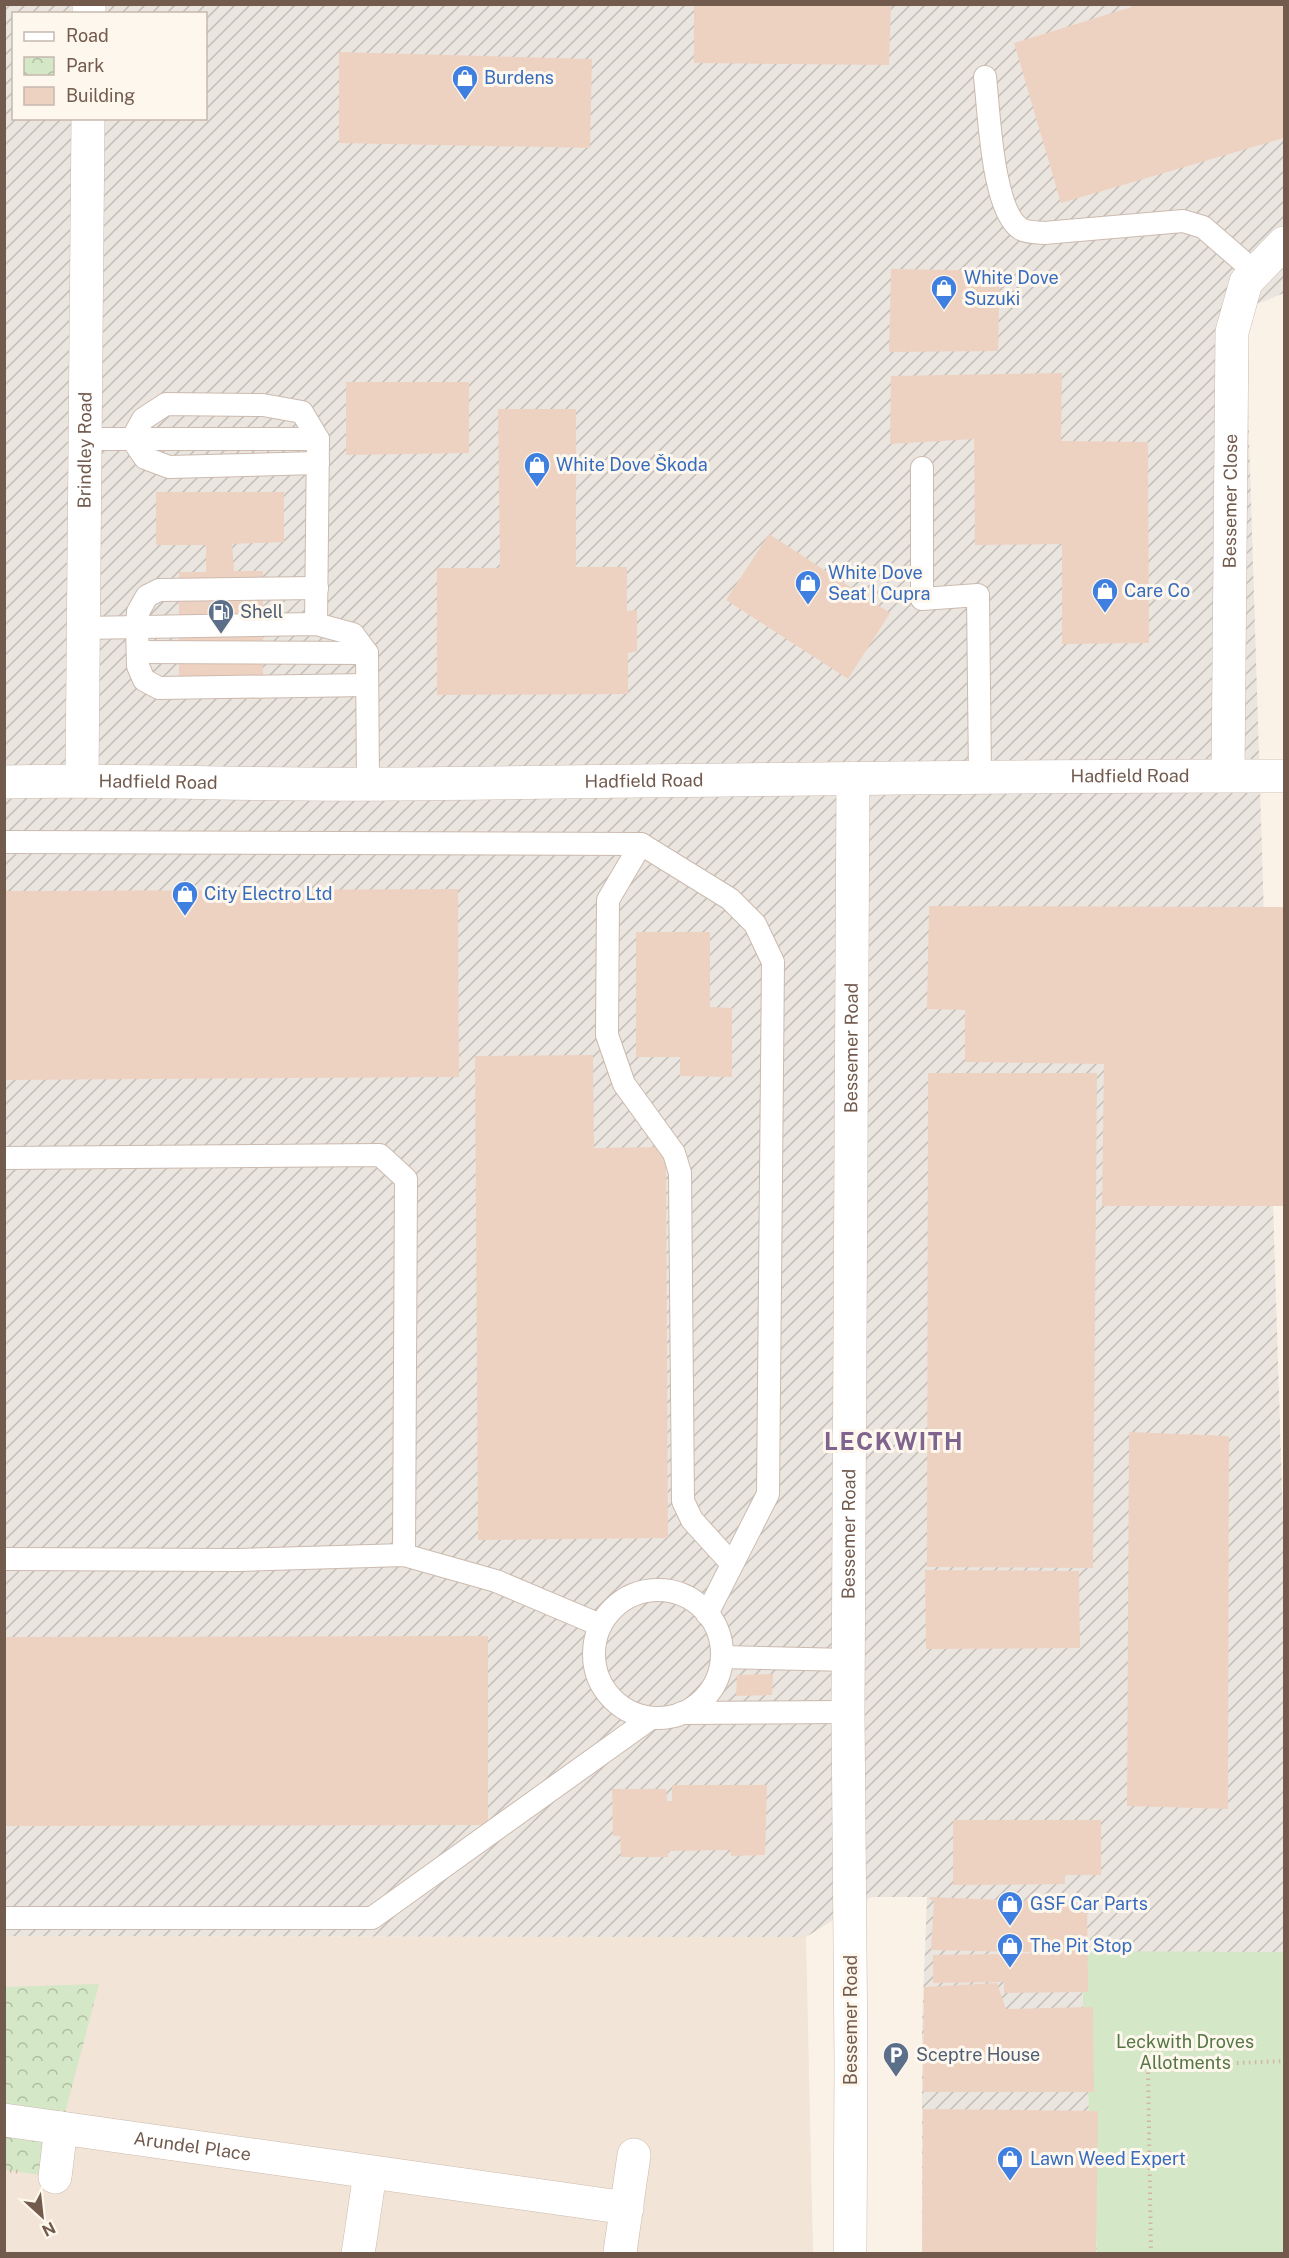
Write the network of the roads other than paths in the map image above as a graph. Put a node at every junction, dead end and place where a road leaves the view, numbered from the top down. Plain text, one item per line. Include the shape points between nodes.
1 (985, 77) dead end
2 (88, 120) edge
3 (1284, 243) edge
4 (1255, 272) junction
5 (85, 439) junction
6 (132, 439) junction
7 (318, 439) junction
8 (318, 464) junction
9 (922, 468) dead end
10 (316, 588) junction
11 (316, 624) junction
12 (137, 627) junction
13 (83, 628) junction
14 (138, 652) junction
15 (367, 653) junction
16 (367, 685) junction
17 (1228, 775) junction
18 (1284, 776) edge
19 (980, 777) junction
20 (853, 778) junction
21 (82, 780) junction
22 (4, 782) edge
23 (368, 784) junction
24 (4, 842) edge
25 (641, 844) junction
26 (4, 1158) edge
27 (404, 1555) junction
28 (4, 1559) edge
29 (732, 1564) junction
30 (707, 1614) junction
31 (600, 1625) junction
32 (722, 1657) junction
33 (849, 1660) junction
34 (848, 1712) junction
35 (682, 1713) junction
36 (651, 1718) junction
37 (4, 1918) edge
38 (4, 2120) edge
39 (61, 2128) junction
40 (634, 2155) dead end
41 (370, 2173) junction
42 (55, 2176) dead end
43 (627, 2208) junction
44 (621, 2252) dead end
45 (358, 2253) edge
46 (850, 2253) edge

1 - 4 lane via 997,184 1009,217 1022,230 1044,233 1183,221 1203,227
2 - 5 street, Brindley Road
3 - 4 street, Bessemer Close
4 - 17 street, Bessemer Close via 1246,282 1232,332
5 - 6 lane
5 - 13 street, Brindley Road
6 - 7 lane
6 - 7 lane via 143,418 166,404 263,405 302,412
6 - 8 lane via 145,458 169,466
7 - 8 lane
8 - 10 lane
9 - 19 lane via 922,598 978,596
10 - 11 lane
10 - 12 lane via 159,590 147,596 138,612
11 - 12 lane
11 - 15 lane via 353,634
12 - 13 lane
12 - 14 lane
13 - 21 street, Brindley Road
14 - 15 lane
14 - 16 lane via 144,680 159,688
15 - 16 lane
16 - 23 lane
17 - 18 street, Hadfield Road
17 - 19 street, Hadfield Road
19 - 20 street, Hadfield Road
20 - 23 street, Hadfield Road
20 - 33 street, Bessemer Road
21 - 22 street, Hadfield Road
21 - 23 street, Hadfield Road
24 - 25 lane
25 - 29 lane via 608,900 607,1035 624,1084 674,1153 680,1173 683,1501 692,1520
25 - 29 lane via 730,899 755,924 773,962 768,1494
26 - 27 lane via 380,1155 406,1179
27 - 28 lane via 238,1560
27 - 31 lane via 496,1581
29 - 30 lane
30 - 31 lane via 683,1595 646,1591 614,1607
30 - 32 lane via 722,1640
31 - 36 lane via 594,1643 594,1665 604,1690 630,1712
32 - 33 lane
32 - 35 lane via 708,1693
33 - 34 street, Bessemer Road
34 - 35 lane
34 - 46 street, Bessemer Road
35 - 36 lane
36 - 37 lane via 372,1918
38 - 39 street, Arundel Place
39 - 41 street, Arundel Place
39 - 42 street
40 - 43 street
41 - 43 street, Arundel Place
41 - 45 street
43 - 44 street

